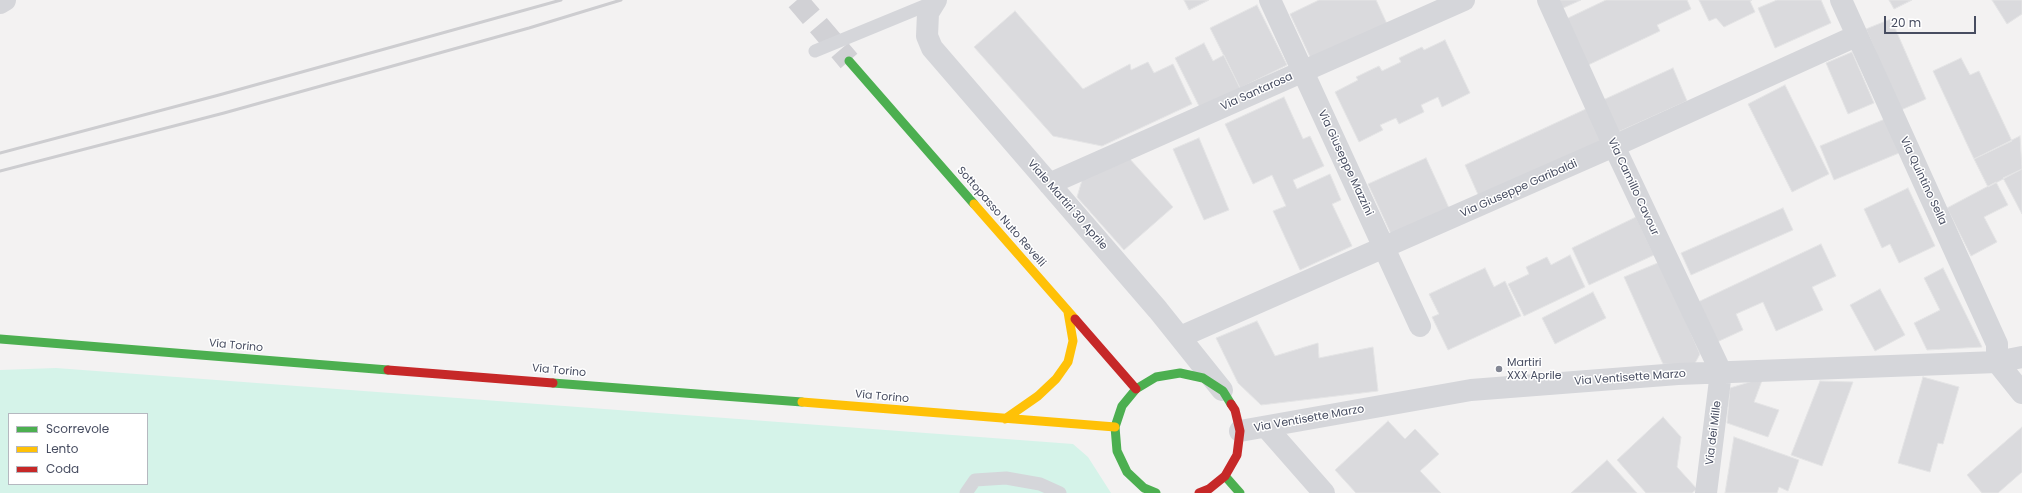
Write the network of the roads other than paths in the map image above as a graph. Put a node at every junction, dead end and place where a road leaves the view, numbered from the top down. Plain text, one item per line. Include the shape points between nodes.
1 (5, 0) edge
2 (1270, 0) edge
3 (1464, 0) edge
4 (1548, 0) edge
5 (1841, 0) edge
6 (0, 3) edge
7 (933, 5) edge
8 (1856, 36) junction
9 (815, 51) dead end
10 (849, 61) tunnel mouth
11 (1303, 71) junction
12 (1614, 146) junction
13 (1049, 184) junction
14 (1384, 248) junction
15 (1068, 312) junction
16 (1420, 326) dead end
17 (1180, 337) junction
18 (0, 339) edge
19 (2022, 357) edge
20 (1997, 362) junction
21 (1721, 372) junction
22 (1136, 389) junction
23 (1223, 391) junction
24 (2022, 393) edge
25 (1005, 419) junction
26 (1116, 427) junction
27 (1266, 427) junction
28 (1240, 431) junction
29 (1225, 476) junction
30 (966, 493) edge
31 (1060, 493) edge
32 (1156, 493) edge
33 (1199, 493) edge
34 (1240, 493) edge
35 (1324, 493) edge
36 (1706, 493) edge

1 - 6 street
2 - 11 street, Via Giuseppe Mazzini
3 - 11 street, Via Santarosa
4 - 12 street, Via Camillo Cavour
5 - 8 street, Via Quintino Sella
7 - 9 lane
7 - 13 street, Viale Martiri 30 Aprile via 928,36 932,48
8 - 12 street, Via Giuseppe Garibaldi
8 - 20 street, Via Quintino Sella via 1997,344
10 - 15 street, Sottopasso Nuto Revelli
11 - 13 street, Via Santarosa
11 - 14 street, Via Giuseppe Mazzini
12 - 14 street, Via Giuseppe Garibaldi
12 - 21 street, Via Camillo Cavour
13 - 17 street, Viale Martiri 30 Aprile
14 - 16 street, Via Giuseppe Mazzini
14 - 17 street, Via Giuseppe Garibaldi
15 - 22 street, Sottopasso Nuto Revelli
15 - 25 street via 1073,341 1068,362 1056,379 1038,396
17 - 23 street, Viale Martiri 30 Aprile
18 - 25 street, Via Torino
19 - 20 street, Via Ventisette Marzo
20 - 21 street, Via Ventisette Marzo
20 - 24 street
21 - 27 street, Via Ventisette Marzo via 1472,390
21 - 36 street, Via dei Mille
22 - 23 street via 1156,377 1180,373 1203,378
22 - 26 street via 1122,406
23 - 28 street via 1235,410
25 - 26 street, Via Torino
26 - 32 street via 1117,451 1127,472 1144,488
27 - 28 street, Via Ventisette Marzo
27 - 35 street
28 - 29 street via 1237,455
29 - 33 street via 1209,489
29 - 34 street
30 - 31 lane via 975,480 1006,478 1040,484

